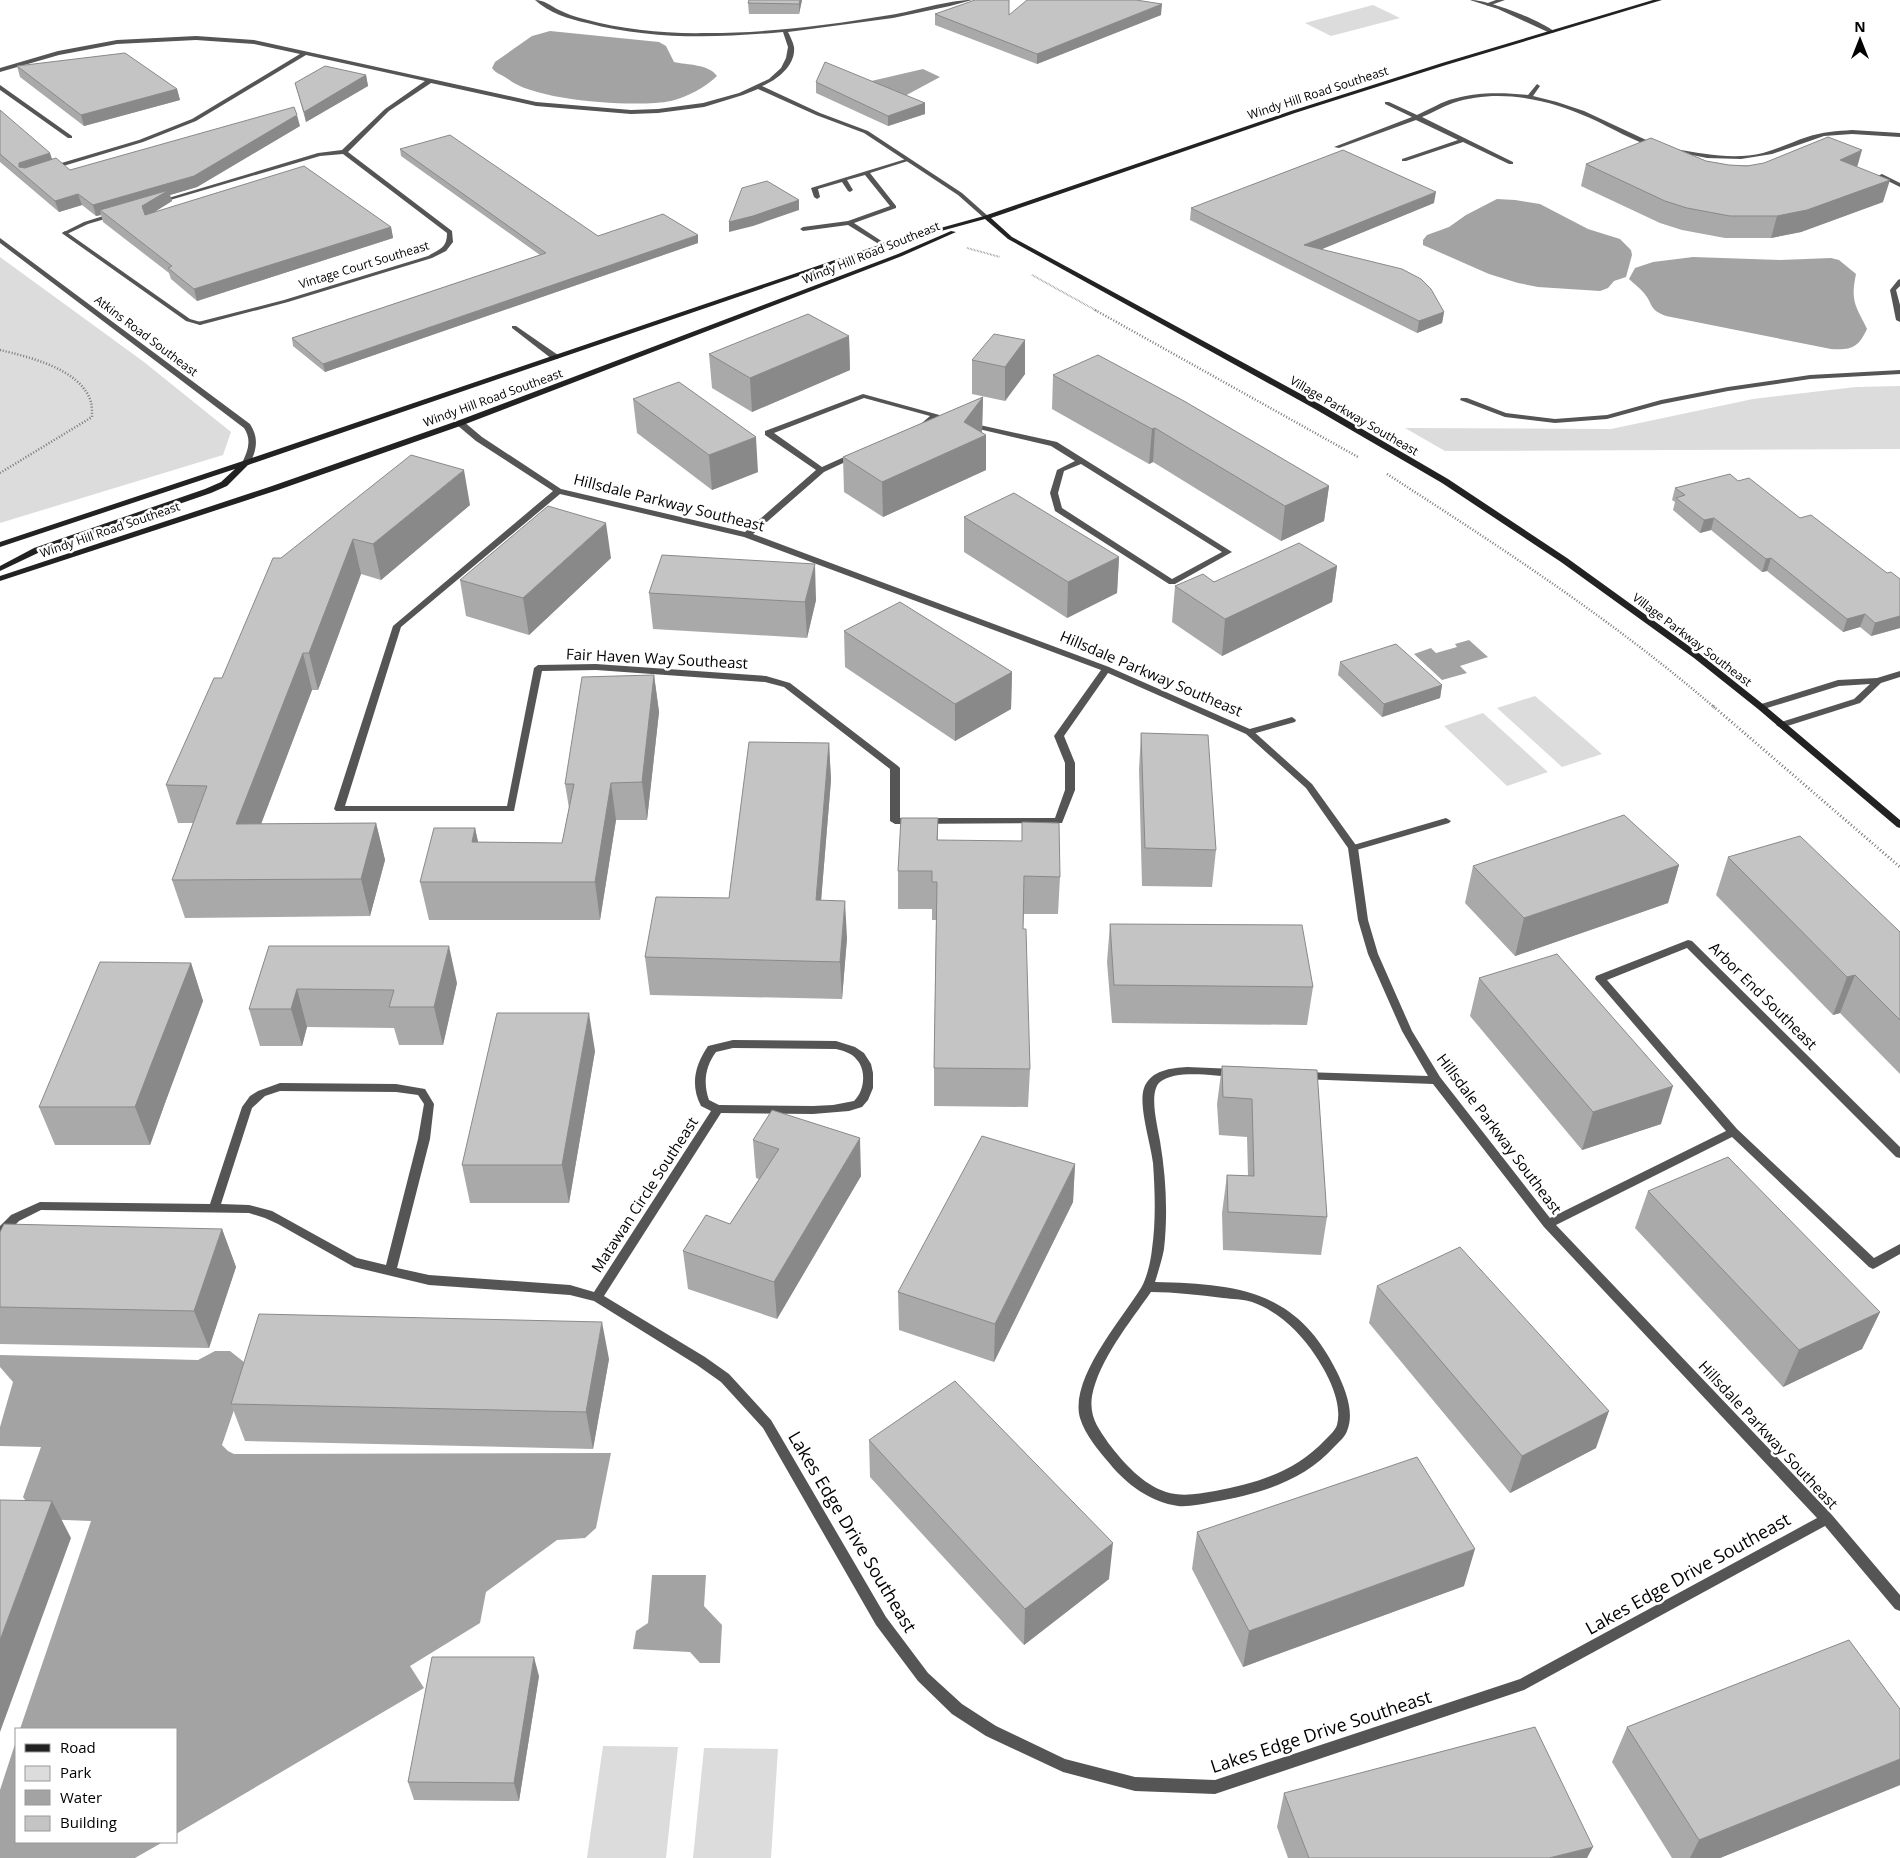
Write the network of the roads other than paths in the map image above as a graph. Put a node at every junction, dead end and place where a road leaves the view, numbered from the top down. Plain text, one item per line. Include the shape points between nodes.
1 (538, 0) edge
2 (969, 0) edge
3 (1473, 0) edge
4 (1502, 0) edge
5 (1660, 0) edge
6 (1488, 4) junction
7 (785, 31) junction
8 (1552, 32) junction
9 (305, 53) junction
10 (0, 70) edge
11 (428, 81) junction
12 (0, 86) edge
13 (1537, 86) dead end
14 (759, 87) junction
15 (1530, 96) junction
16 (1387, 103) dead end
17 (1417, 118) junction
18 (1900, 135) edge
19 (70, 137) dead end
20 (1464, 140) junction
21 (1337, 147) dead end
22 (344, 152) junction
23 (908, 160) junction
24 (1404, 160) dead end
25 (1510, 162) dead end
26 (44, 170) edge
27 (867, 174) junction
28 (844, 180) junction
29 (1860, 184) edge
30 (1900, 185) edge
31 (850, 190) dead end
32 (816, 197) dead end
33 (152, 204) edge
34 (862, 210) dead end
35 (124, 212) edge
36 (866, 217) junction
37 (986, 217) junction
38 (849, 223) junction
39 (803, 229) dead end
40 (0, 240) edge
41 (884, 245) junction
42 (1900, 281) edge
43 (1900, 320) edge
44 (514, 327) dead end
45 (554, 357) junction
46 (1900, 372) edge
47 (1464, 400) dead end
48 (935, 416) junction
49 (460, 424) junction
50 (909, 433) edge
51 (865, 451) edge
52 (1081, 462) junction
53 (246, 463) junction
54 (821, 470) junction
55 (558, 491) junction
56 (747, 535) junction
57 (0, 545) edge
58 (0, 569) edge
59 (0, 580) edge
60 (1106, 669) junction
61 (1900, 674) edge
62 (1878, 681) junction
63 (1761, 706) junction
64 (1292, 720) dead end
65 (1781, 726) junction
66 (1249, 732) junction
67 (1446, 821) dead end
68 (1900, 825) edge
69 (1353, 848) junction
70 (1244, 1073) edge
71 (1292, 1075) edge
72 (1436, 1080) junction
73 (718, 1109) junction
74 (1733, 1132) junction
75 (1900, 1154) edge
76 (214, 1208) junction
77 (1548, 1224) junction
78 (0, 1233) edge
79 (1900, 1249) edge
80 (390, 1271) junction
81 (1148, 1287) junction
82 (597, 1297) junction
83 (1826, 1519) junction
84 (1900, 1605) edge

1 - 7 street via 578,20 662,34
2 - 7 street via 877,20
3 - 6 street
4 - 6 street
5 - 8 main road, Windy Hill Road Southeast
6 - 8 street
7 - 14 street via 792,47 789,58 783,69
8 - 37 main road, Windy Hill Road Southeast via 1293,112
9 - 10 street via 254,42 143,39 58,53
9 - 11 street
9 - 26 street via 194,120 141,141
11 - 14 street via 536,104 631,112 683,110
11 - 22 street via 387,110
12 - 19 street
13 - 15 street
14 - 23 street, Village Parkway Southeast via 866,132
15 - 17 street via 1490,96 1454,101
15 - 18 street via 1584,113 1654,145 1695,155 1763,155 1825,134
16 - 17 street
17 - 20 street
17 - 21 street
20 - 24 street
20 - 25 street
22 - 33 street via 320,154
22 - 35 street, Vintage Court Southeast via 450,232 450,242 444,250 286,301 200,323 188,320 65,233
23 - 27 street
23 - 37 street, Village Parkway Southeast via 960,194
27 - 28 street
27 - 36 street via 894,207
28 - 31 street
28 - 32 street via 814,188
29 - 30 street via 1882,176
34 - 36 street
36 - 38 street
37 - 41 main road, Windy Hill Road Southeast
37 - 49 main road, Windy Hill Road Southeast via 891,258
37 - 63 main road, Village Parkway Southeast via 1010,238 1445,481 1564,560
38 - 39 street via 825,222
38 - 41 street
40 - 53 street, Atkins Road Southeast via 247,426 253,434 253,444
41 - 45 main road, Windy Hill Road Southeast
42 - 43 street via 1893,290
44 - 45 street
45 - 53 main road, Windy Hill Road Southeast
46 - 47 street via 1810,377 1728,388 1607,417 1555,420 1505,416
48 - 50 street
48 - 52 street via 1054,444
48 - 54 street via 863,396 768,433
49 - 55 street, Hillsdale Parkway Southeast
49 - 59 main road, Windy Hill Road Southeast
51 - 54 street
52 - 52 street via 1098,472 1228,552 1172,582 1058,509 1054,493 1061,470
53 - 57 main road, Windy Hill Road Southeast
53 - 58 main road via 224,484 208,491 37,550
54 - 56 street
55 - 56 street, Hillsdale Parkway Southeast
55 - 60 street, Fair Haven Way Southeast via 397,626 339,809 511,809 538,668 596,667 766,679 787,685 895,768 896,821 1059,821 1070,790 1070,763 1059,736
56 - 60 street, Hillsdale Parkway Southeast
60 - 66 street, Hillsdale Parkway Southeast
61 - 62 street
62 - 63 street via 1838,683
62 - 65 street via 1857,701
63 - 65 main road, Village Parkway Southeast
64 - 66 street
65 - 68 main road, Village Parkway Southeast
66 - 69 street, Hillsdale Parkway Southeast via 1308,786
67 - 69 street
69 - 72 street, Hillsdale Parkway Southeast via 1363,920 1373,954 1407,1031
70 - 81 street via 1170,1072 1155,1080 1149,1089 1160,1204 1158,1250
71 - 72 street
72 - 77 street, Hillsdale Parkway Southeast
73 - 73 street, Matawan Circle Southeast via 705,1103 700,1092 703,1060 712,1049 733,1044 836,1045 859,1054 867,1069 864,1098 857,1105 837,1110
73 - 82 street, Matawan Circle Southeast
74 - 75 street, Arbor End Southeast via 1600,979 1688,943
74 - 77 street
74 - 79 street, Arbor End Southeast via 1873,1264
76 - 78 street, Lakes Edge Drive Southeast via 40,1206 15,1218
76 - 80 street, Lakes Edge Drive Southeast via 249,1209 268,1214 354,1262
76 - 80 street via 247,1107 269,1089 396,1088 421,1092 429,1104 424,1140
77 - 83 street, Hillsdale Parkway Southeast
80 - 82 street, Lakes Edge Drive Southeast via 429,1280 570,1290
81 - 81 street via 1096,1369 1088,1386 1085,1410 1090,1426 1132,1480 1179,1500 1237,1493 1271,1484 1306,1466 1341,1430 1344,1412 1338,1388 1323,1356 1306,1332 1283,1312 1255,1298 1180,1287
82 - 83 street, Lakes Edge Drive Southeast via 725,1378 767,1424 881,1621 923,1677 956,1709 1063,1765 1135,1784 1215,1787 1524,1684
83 - 84 street, Hillsdale Parkway Southeast

